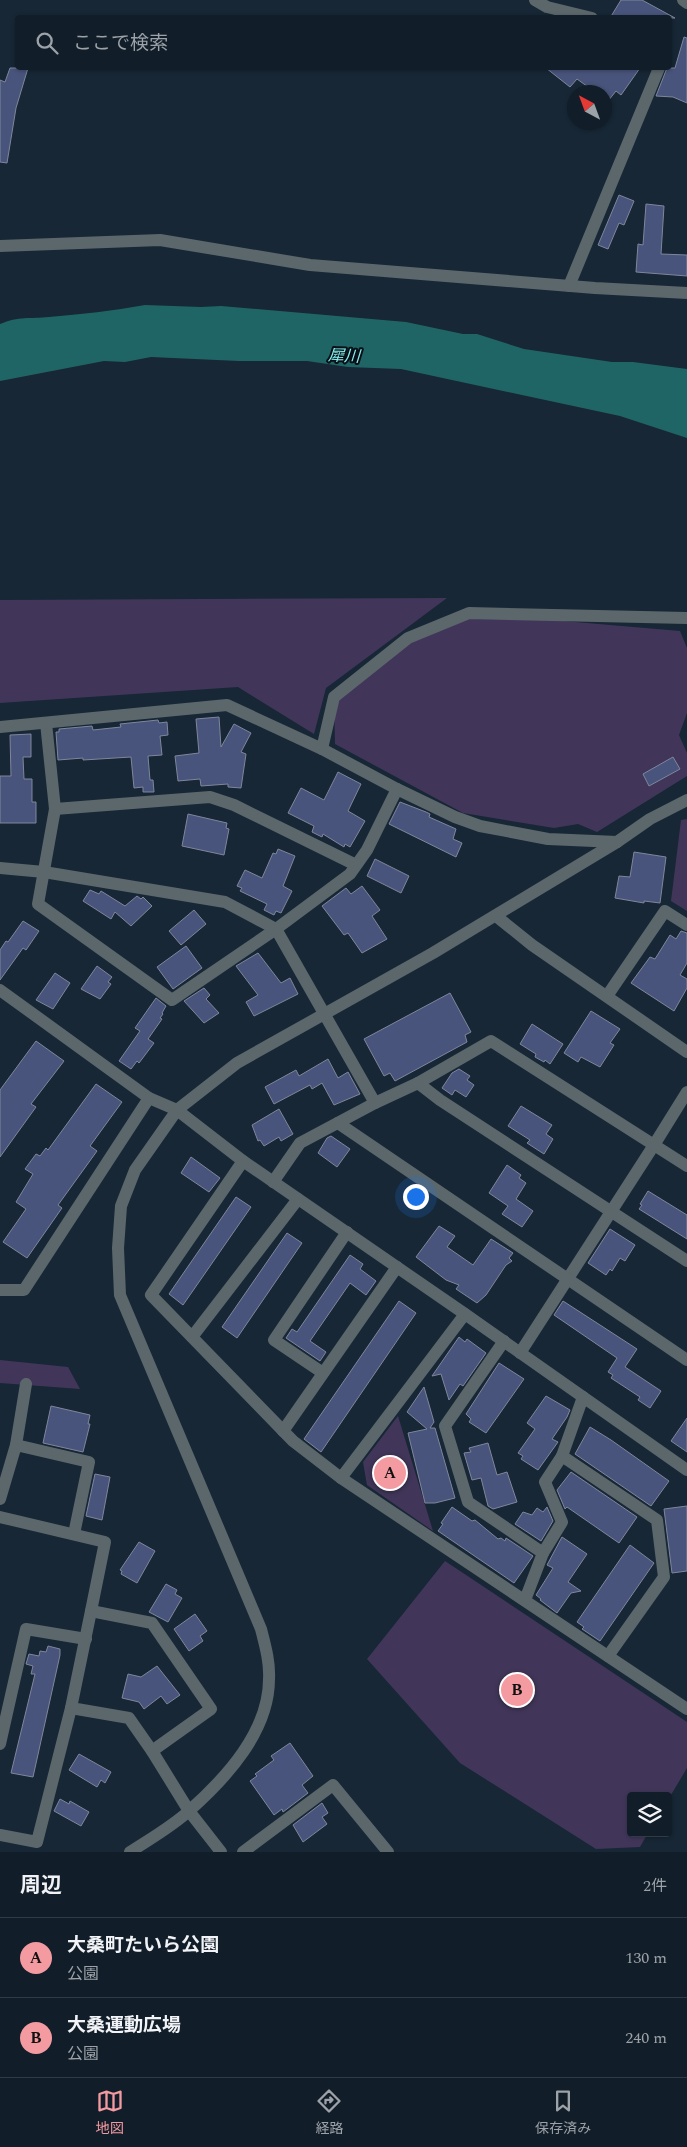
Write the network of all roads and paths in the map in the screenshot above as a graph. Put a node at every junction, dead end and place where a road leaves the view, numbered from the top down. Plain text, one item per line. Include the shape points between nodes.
1 (535, 0) edge
2 (683, 0) edge
3 (687, 3) edge
4 (580, 15) edge
5 (658, 70) edge
6 (0, 246) edge
7 (569, 286) junction
8 (687, 293) edge
9 (687, 618) edge
10 (46, 723) junction
11 (0, 727) edge
12 (322, 748) junction
13 (397, 789) junction
14 (687, 800) edge
15 (55, 808) junction
16 (617, 842) junction
17 (356, 866) junction
18 (0, 868) edge
19 (44, 872) junction
20 (496, 916) junction
21 (687, 925) edge
22 (276, 929) junction
23 (0, 990) edge
24 (607, 996) junction
25 (326, 1014) junction
26 (687, 1052) edge
27 (418, 1083) junction
28 (687, 1092) edge
29 (149, 1098) junction
30 (376, 1103) junction
31 (177, 1110) junction
32 (338, 1122) junction
33 (654, 1145) junction
34 (243, 1161) junction
35 (687, 1166) edge
36 (273, 1182) junction
37 (298, 1199) junction
38 (612, 1211) junction
39 (347, 1232) junction
40 (687, 1261) edge
41 (397, 1267) junction
42 (567, 1279) junction
43 (0, 1290) edge
44 (465, 1314) junction
45 (192, 1338) junction
46 (504, 1341) junction
47 (520, 1353) junction
48 (687, 1360) edge
49 (323, 1373) junction
50 (26, 1384) dead end
51 (583, 1397) junction
52 (283, 1431) junction
53 (16, 1445) junction
54 (562, 1456) junction
55 (687, 1470) edge
56 (341, 1478) junction
57 (0, 1499) edge
58 (0, 1517) edge
59 (74, 1534) junction
60 (543, 1553) junction
61 (525, 1600) junction
62 (92, 1611) junction
63 (86, 1639) junction
64 (608, 1656) junction
65 (71, 1708) junction
66 (687, 1709) edge
67 (0, 1744) edge
68 (152, 1751) junction
69 (189, 1811) junction
70 (0, 1835) edge
71 (130, 1852) edge
72 (221, 1852) edge
73 (242, 1852) edge
74 (388, 1852) edge

1 - 4 street via 547,7
2 - 3 street
5 - 7 street
6 - 7 street via 160,240 310,266
7 - 8 street
9 - 12 street via 469,614 408,638 334,697
10 - 11 street
10 - 12 street via 227,705
10 - 15 street
12 - 13 street
13 - 16 street via 480,826 548,839
13 - 17 street
14 - 16 street via 650,819
15 - 17 street via 210,797 234,805
15 - 19 street
16 - 20 street
17 - 22 street via 350,874
18 - 19 street
19 - 22 street via 224,902
19 - 22 street via 38,904 172,1000
20 - 24 street
20 - 25 street
21 - 24 street via 665,911
22 - 25 street
23 - 29 street
24 - 26 street
25 - 30 street
25 - 31 street via 236,1063
27 - 30 street
27 - 33 street via 491,1041
27 - 38 street
28 - 33 street
29 - 31 street
29 - 43 street via 24,1290
30 - 32 street
31 - 34 street
31 - 69 street via 135,1170 121,1206 118,1248 120,1295 261,1629 270,1678 260,1723 233,1767
32 - 36 street via 300,1142
32 - 42 street
33 - 35 street
33 - 38 street
34 - 36 street
34 - 45 street via 151,1295
36 - 37 street
37 - 39 street
37 - 45 street
38 - 40 street
38 - 42 street
39 - 41 street
39 - 49 street via 274,1340
41 - 44 street
41 - 49 street
42 - 47 street
42 - 48 street
44 - 46 street
44 - 56 street
45 - 52 street
46 - 47 street
46 - 60 street via 445,1426 468,1502
47 - 51 street
49 - 52 street
50 - 53 street
51 - 54 street
51 - 55 street
52 - 56 street
53 - 57 street
53 - 59 street via 90,1462
54 - 60 street via 545,1482 562,1522
54 - 64 street via 657,1520 664,1577
56 - 61 street
58 - 59 street
59 - 62 street via 105,1542
60 - 61 street
61 - 64 street
62 - 63 street
62 - 68 street via 152,1623 211,1709
63 - 65 street
63 - 67 street via 26,1629
64 - 66 street
65 - 68 street via 129,1718
65 - 70 street via 37,1842
68 - 69 street
69 - 71 street
69 - 72 street
73 - 74 street via 333,1785

